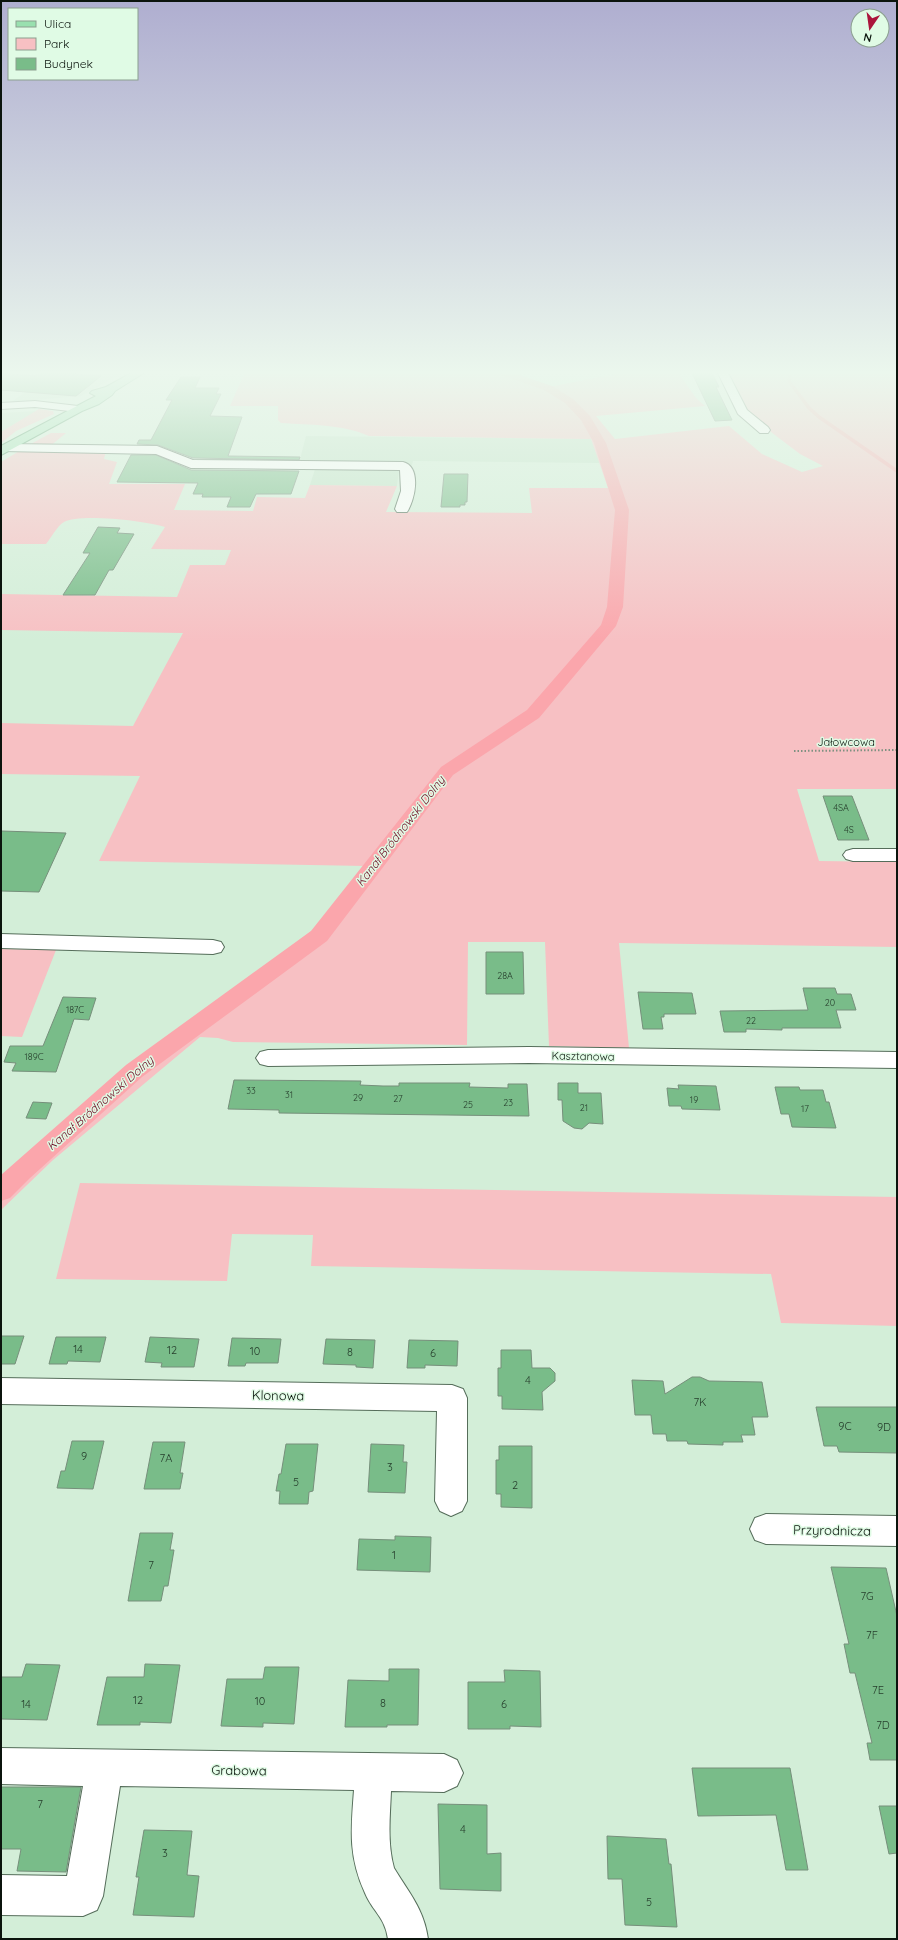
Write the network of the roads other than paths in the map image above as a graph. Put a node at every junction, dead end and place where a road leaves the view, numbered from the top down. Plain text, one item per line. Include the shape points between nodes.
1 (186, 462) edge
2 (402, 509) dead end
3 (853, 855) dead end
4 (897, 855) edge
5 (1, 942) edge
6 (213, 947) dead end
7 (268, 1058) dead end
8 (897, 1060) edge
9 (1, 1391) edge
10 (451, 1501) dead end
11 (766, 1529) dead end
12 (897, 1531) edge
13 (1, 1766) edge
14 (105, 1767) junction
15 (374, 1772) junction
16 (444, 1773) dead end
17 (1, 1895) edge
18 (408, 1939) edge

1 - 2 street via 191,464 403,466 407,470 408,491
3 - 4 street
5 - 6 street
7 - 8 street, Kasztanowa via 529,1055
9 - 10 street, Klonowa via 452,1398
11 - 12 street, Przyrodnicza
13 - 14 street, Grabowa
14 - 15 street, Grabowa
14 - 17 street via 83,1896
15 - 16 street, Grabowa
15 - 18 street via 371,1855 378,1879 405,1918

